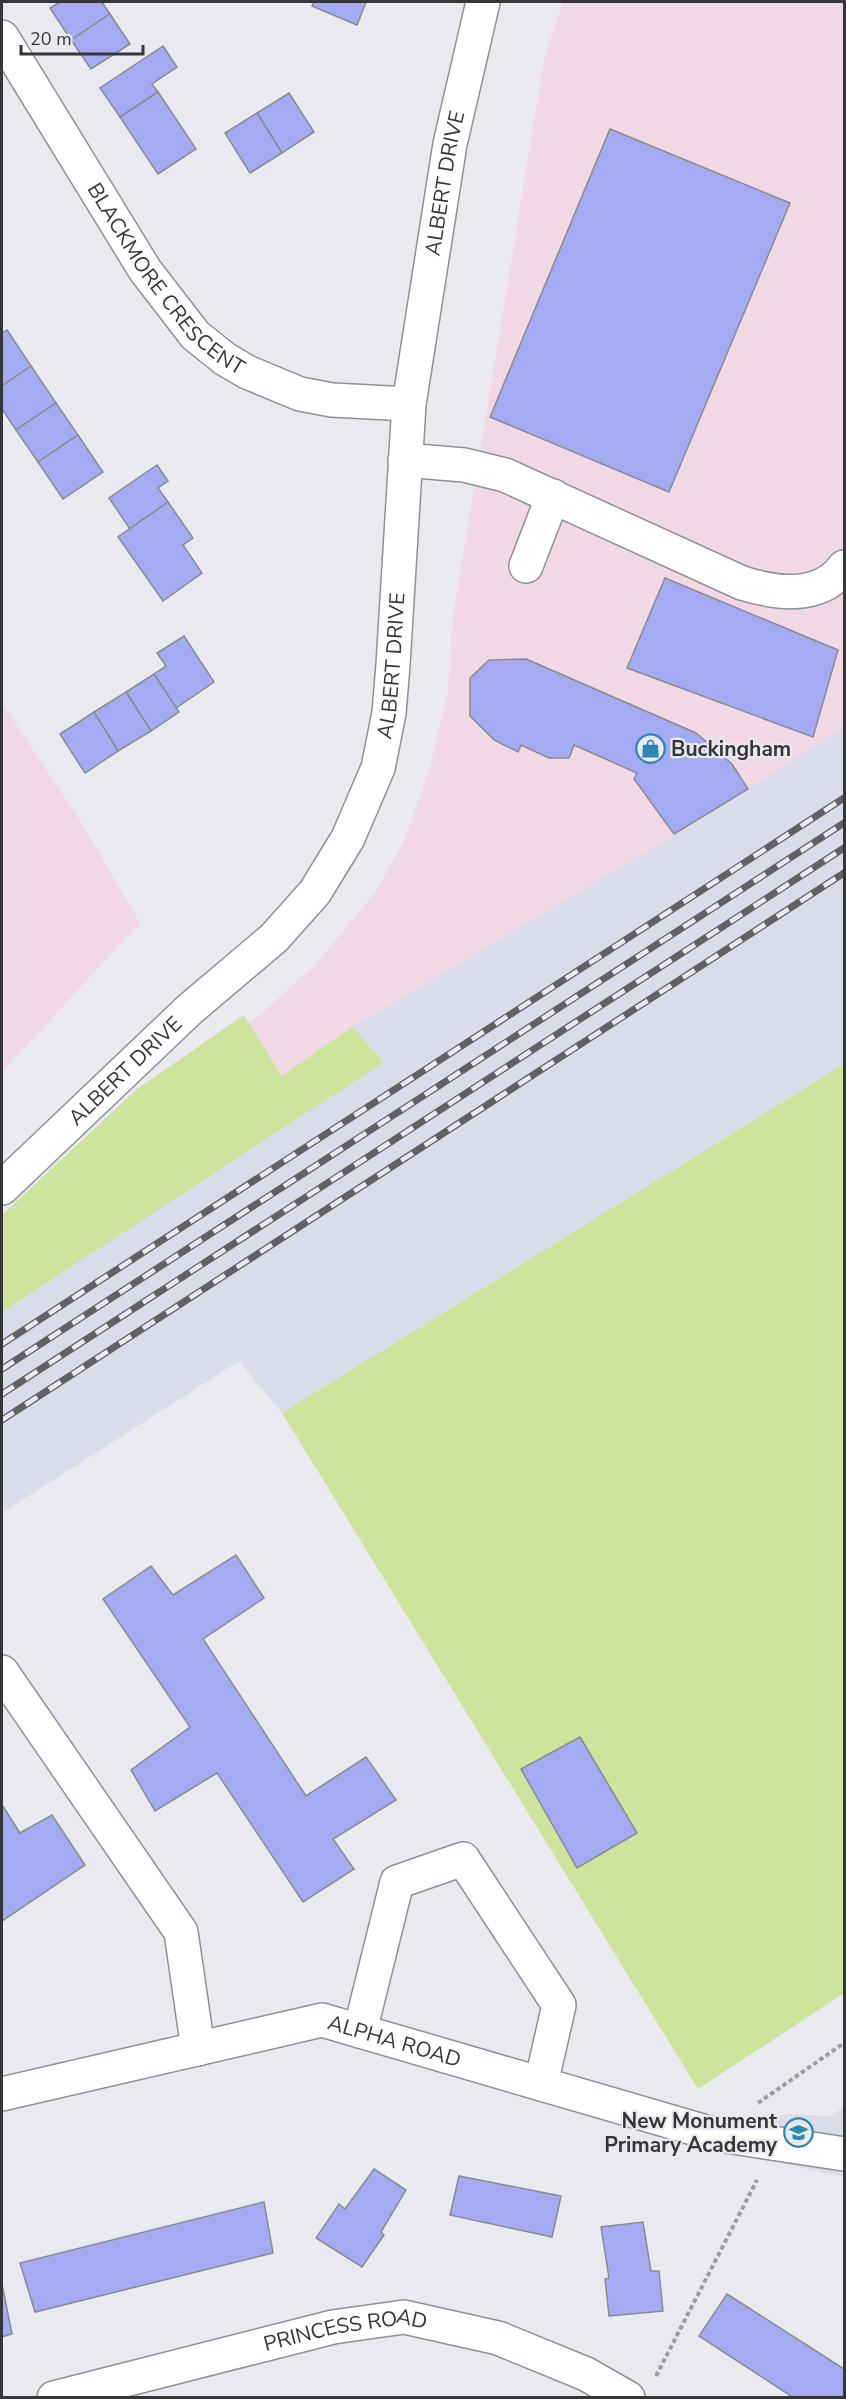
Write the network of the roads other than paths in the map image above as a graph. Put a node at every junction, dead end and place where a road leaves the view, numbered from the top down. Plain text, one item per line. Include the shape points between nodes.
1 (483, 2) edge
2 (2, 37) edge
3 (409, 404) junction
4 (405, 460) junction
5 (553, 496) junction
6 (526, 566) dead end
7 (844, 567) edge
8 (2, 1188) edge
9 (2, 1672) edge
10 (360, 2031) junction
11 (198, 2049) junction
12 (541, 2084) junction
13 (2, 2094) edge
14 (844, 2154) edge
15 (54, 2397) edge
16 (628, 2397) edge

1 - 3 street, ALBERT DRIVE via 450,144
2 - 3 street, BLACKMORE CRESCENT via 145,270 195,335 247,372 300,394 332,400
3 - 4 street, ALBERT DRIVE
4 - 5 street via 483,469
4 - 8 street, ALBERT DRIVE via 389,713 378,768 348,838 315,892 274,938 190,1009
5 - 6 street
5 - 7 street via 763,590 803,591 819,587 832,581
9 - 11 street via 181,1932
10 - 11 street, ALPHA ROAD via 322,2020
10 - 12 street, ALPHA ROAD
10 - 12 street via 398,1882 463,1859 560,2006
11 - 13 street, ALPHA ROAD
12 - 14 street, ALPHA ROAD via 713,2134
15 - 16 street, PRINCESS ROAD via 333,2327 404,2318 498,2338 586,2374

